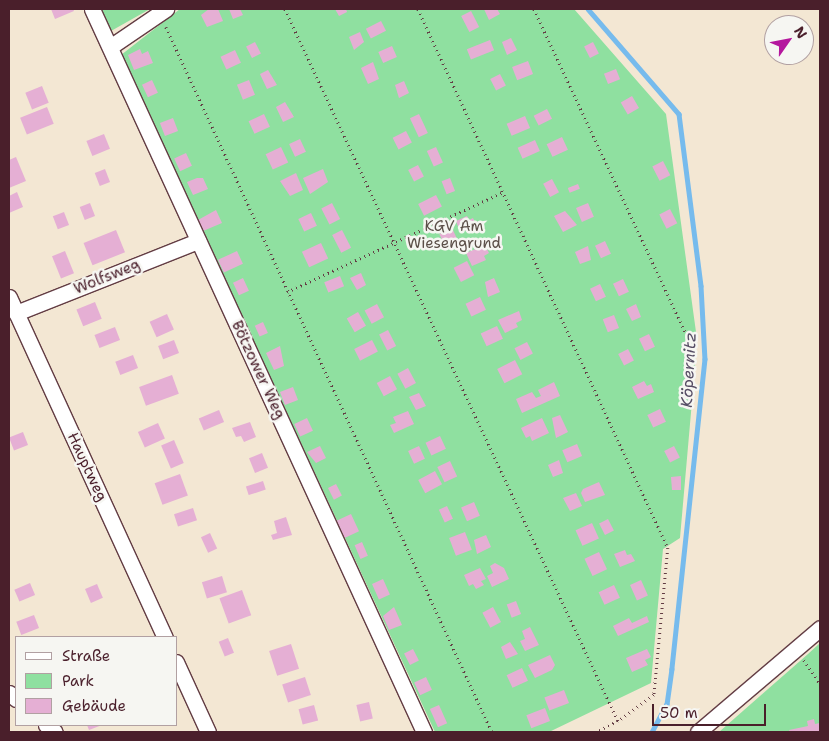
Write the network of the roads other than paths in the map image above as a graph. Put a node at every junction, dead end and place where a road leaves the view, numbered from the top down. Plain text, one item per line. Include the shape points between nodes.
1 (92, 9) edge
2 (162, 12) edge
3 (110, 47) junction
4 (198, 241) junction
5 (9, 297) edge
6 (16, 313) junction
7 (820, 628) edge
8 (165, 636) edge
9 (178, 666) edge
10 (208, 732) edge
11 (424, 732) edge
12 (698, 732) edge

1 - 3 street, Bötzower Weg
2 - 3 street
3 - 4 street, Bötzower Weg
4 - 6 street, Wolfsweg
4 - 11 street, Bötzower Weg
5 - 6 street, Hauptweg
6 - 8 street, Hauptweg
7 - 12 street
9 - 10 street

